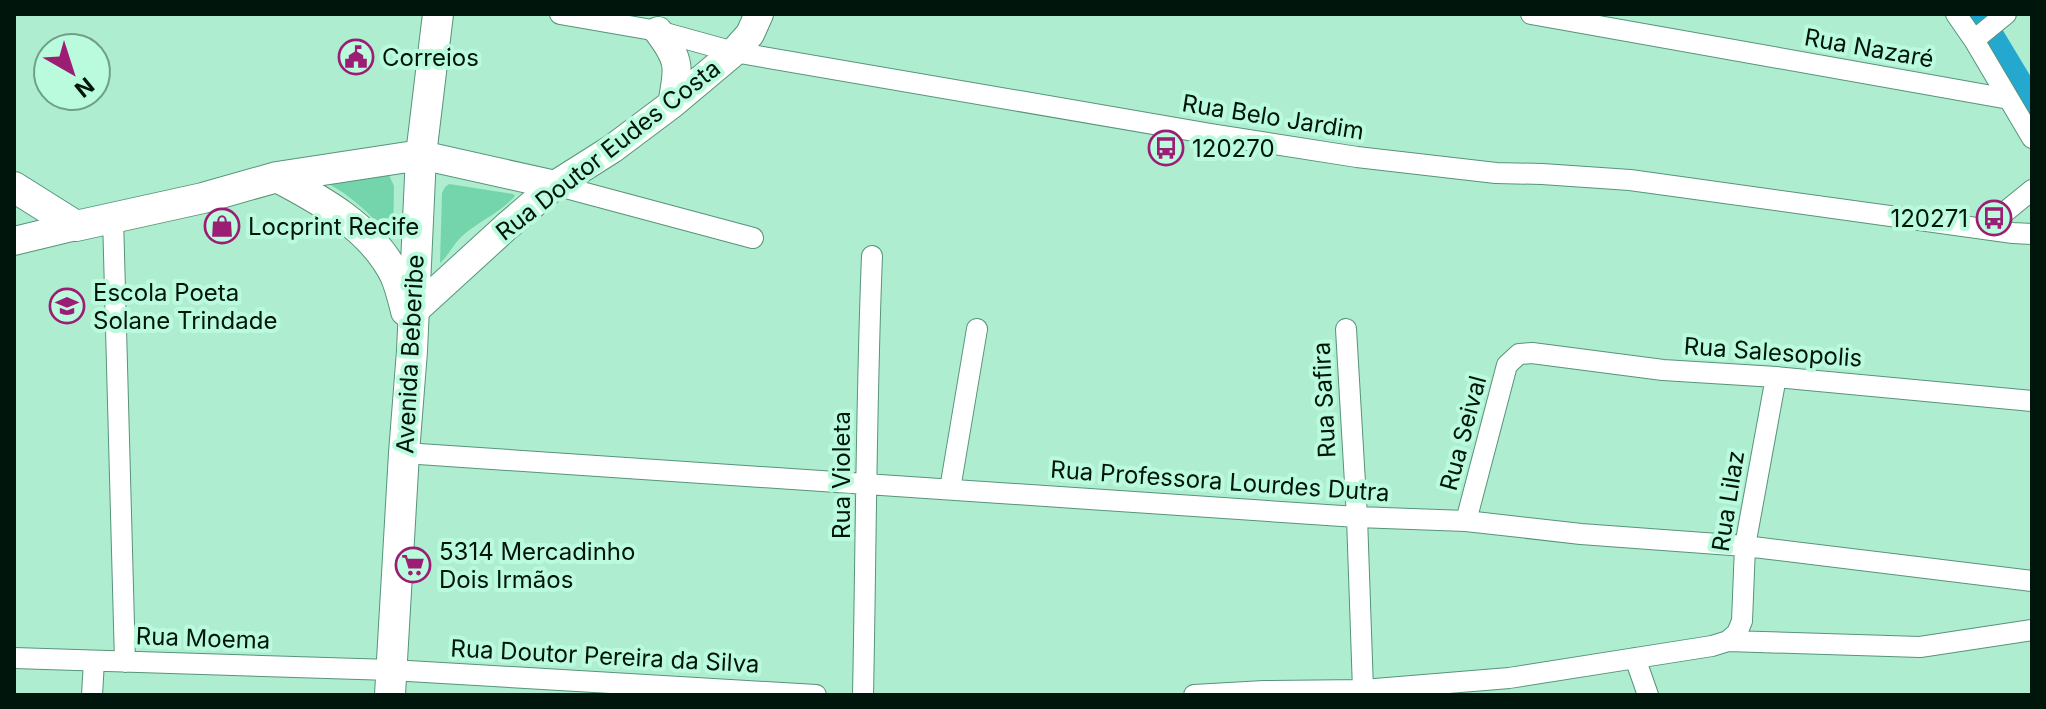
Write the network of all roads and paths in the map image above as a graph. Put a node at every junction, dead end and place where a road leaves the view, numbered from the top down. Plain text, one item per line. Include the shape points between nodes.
1 (438, 14) edge
2 (560, 14) edge
3 (759, 14) edge
4 (1531, 14) edge
5 (1956, 14) edge
6 (1990, 27) edge
7 (658, 31) junction
8 (734, 52) junction
9 (672, 104) junction
10 (2018, 105) edge
11 (2032, 138) edge
12 (421, 155) junction
13 (277, 177) junction
14 (555, 185) junction
15 (14, 187) edge
16 (2032, 190) edge
17 (113, 217) junction
18 (76, 226) junction
19 (1984, 229) junction
20 (2032, 234) edge
21 (753, 238) dead end
22 (14, 241) edge
23 (872, 256) dead end
24 (412, 321) junction
25 (977, 329) dead end
26 (1346, 329) dead end
27 (1512, 359) joint
28 (1776, 377) junction
29 (2032, 401) edge
30 (404, 453) junction
31 (868, 484) junction
32 (950, 489) junction
33 (1357, 517) junction
34 (1466, 521) junction
35 (1745, 546) junction
36 (2032, 581) edge
37 (2032, 630) edge
38 (1733, 637) junction
39 (14, 658) edge
40 (1635, 658) junction
41 (94, 661) junction
42 (125, 662) junction
43 (390, 682) edge
44 (1363, 690) junction
45 (92, 695) edge
46 (816, 695) edge
47 (863, 695) edge
48 (1194, 695) edge
49 (1648, 695) edge

1 - 12 main road, Avenida Beberibe
2 - 7 street, Rua Belo Jardim
3 - 8 street, Rua Doutor Eudes Costa
4 - 10 street, Rua Nazaré
5 - 6 street
6 - 10 street
7 - 8 street, Rua Belo Jardim
7 - 9 street via 677,63
8 - 9 street, Rua Doutor Eudes Costa
8 - 19 street, Rua Belo Jardim via 1357,157 1496,173 1630,180
9 - 14 street, Rua Doutor Eudes Costa
10 - 11 street
12 - 13 main road
12 - 14 street
12 - 24 main road, Avenida Beberibe
13 - 17 main road
13 - 24 main road via 313,195 375,245 396,276
14 - 21 street
14 - 24 street, Rua Doutor Eudes Costa
15 - 18 main road
16 - 19 street
17 - 18 main road
17 - 42 street
18 - 22 street
19 - 20 street, Rua Belo Jardim
23 - 31 street, Rua Violeta
24 - 30 main road, Avenida Beberibe
25 - 32 street
26 - 33 street, Rua Safira
27 - 28 street, Rua Salesopolis via 1532,353 1663,370
27 - 34 street, Rua Seival
28 - 29 street, Rua Salesopolis
28 - 35 street, Rua Lilaz
30 - 31 street, Rua Professora Lourdes Dutra
30 - 43 main road, Avenida Beberibe
31 - 32 street, Rua Professora Lourdes Dutra
31 - 47 street, Rua Violeta
32 - 33 street, Rua Professora Lourdes Dutra
33 - 34 street, Rua Professora Lourdes Dutra
33 - 44 street
34 - 35 street, Rua Professora Lourdes Dutra
35 - 36 street, Rua Professora Lourdes Dutra
35 - 38 street, Rua Lilaz via 1742,621
37 - 38 street via 1920,647
38 - 40 street via 1712,646
39 - 41 street, Rua Moema
40 - 44 street via 1509,678
40 - 49 street
41 - 42 street, Rua Moema
41 - 45 street
42 - 43 street, Rua Moema
43 - 46 street, Rua Doutor Pereira da Silva
44 - 48 street

